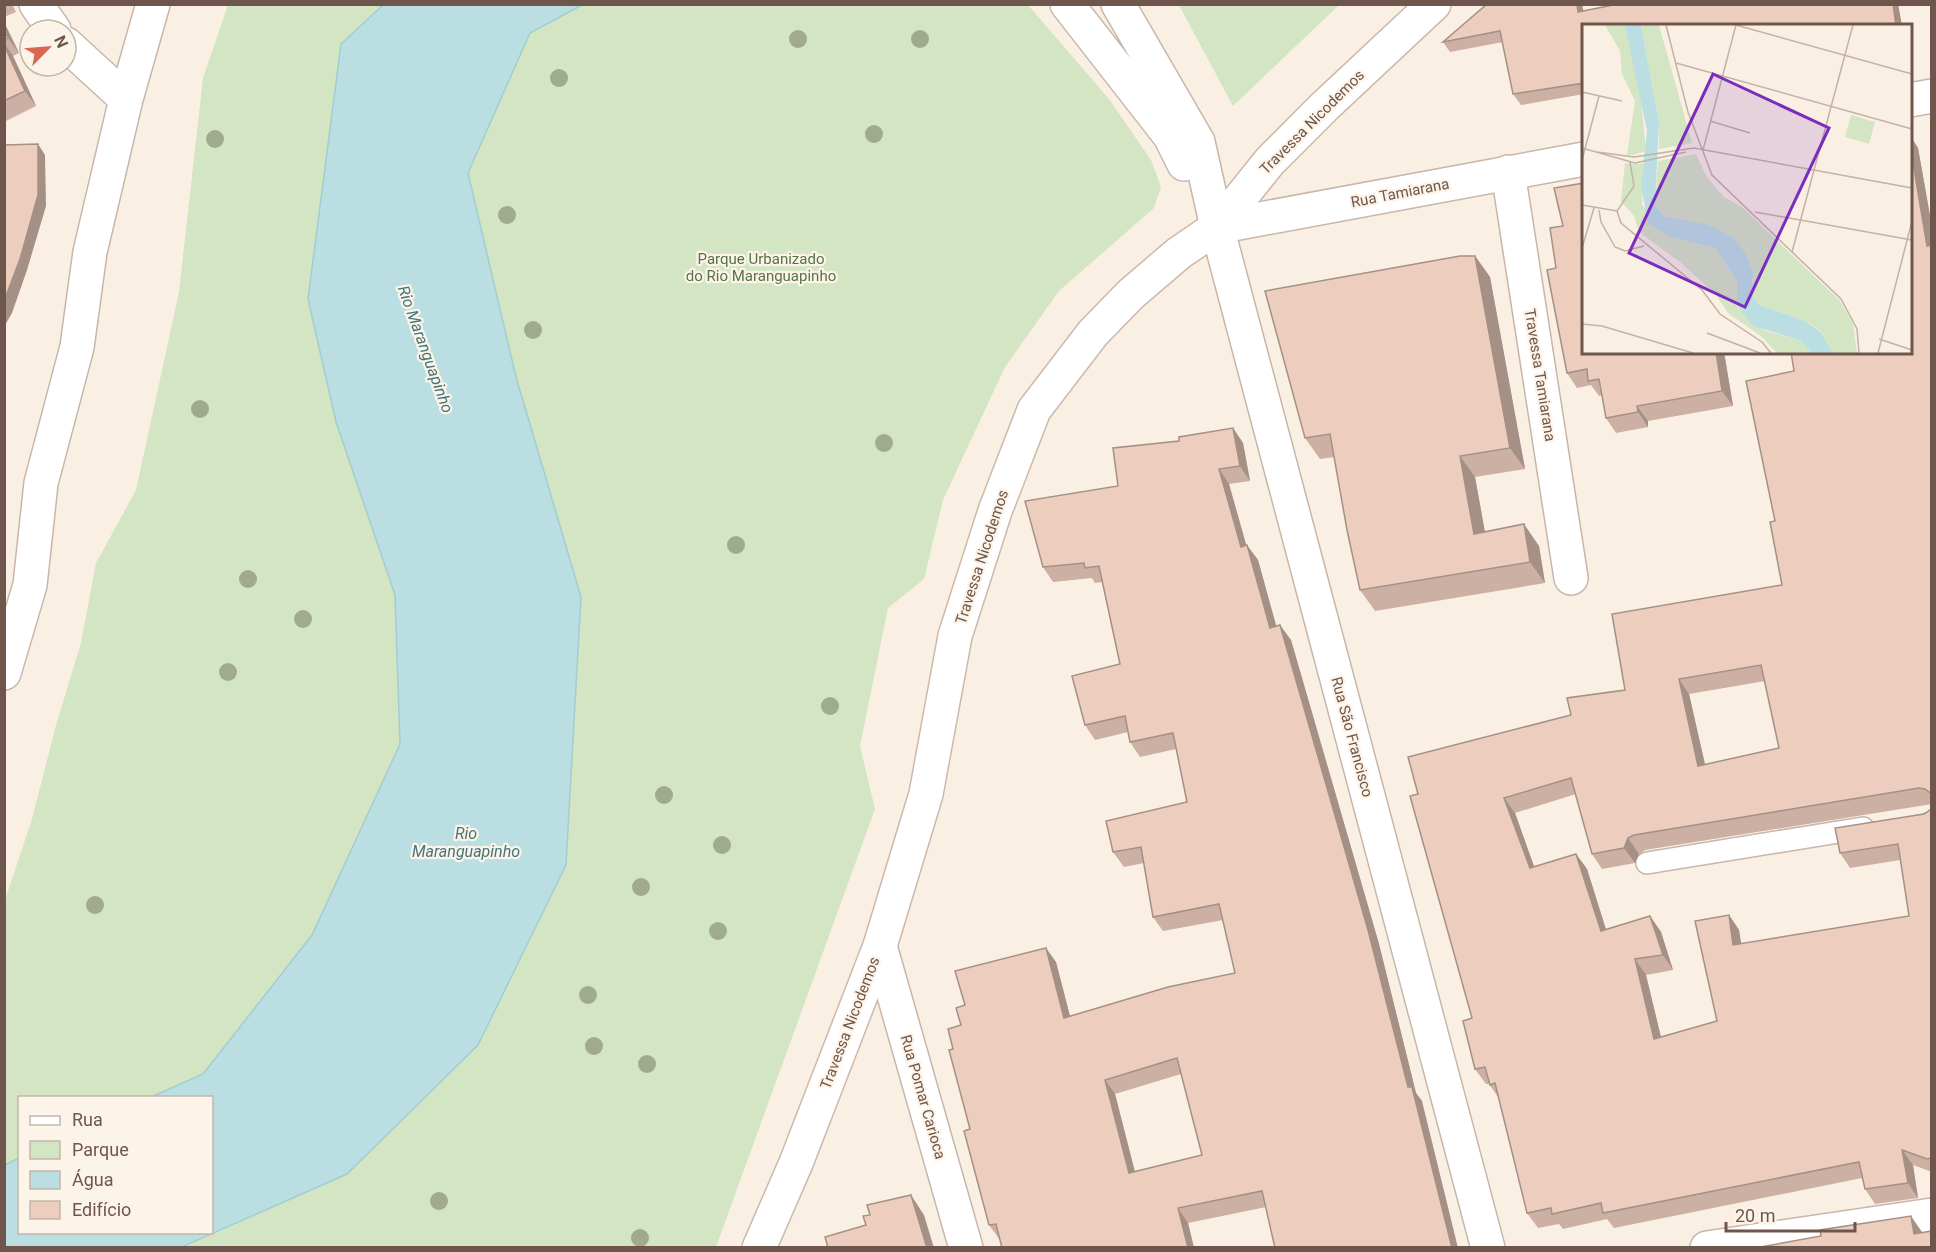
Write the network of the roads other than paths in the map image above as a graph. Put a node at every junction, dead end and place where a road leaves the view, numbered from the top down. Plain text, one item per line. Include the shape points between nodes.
1 (36, 4) edge
2 (153, 4) edge
3 (1067, 4) edge
4 (1118, 4) edge
5 (1434, 4) edge
6 (46, 18) edge
7 (78, 55) edge
8 (1932, 96) edge
9 (126, 99) junction
10 (1912, 100) edge
11 (1582, 159) edge
12 (1508, 172) junction
13 (1217, 227) junction
14 (1571, 578) dead end
15 (4, 673) edge
16 (1887, 824) edge
17 (1647, 862) dead end
18 (880, 946) junction
19 (1932, 1215) edge
20 (759, 1248) edge
21 (966, 1248) edge
22 (1488, 1248) edge
23 (1707, 1248) edge

1 - 6 street
2 - 9 street
3 - 13 street via 1170,136
4 - 13 street via 1198,142
5 - 13 street, Travessa Nicodemos via 1270,161
7 - 9 street
8 - 10 street
9 - 15 street via 90,252 77,347 41,483 30,585
11 - 12 street, Rua Tamiarana
12 - 13 street, Rua Tamiarana
12 - 14 street, Travessa Tamiarana
13 - 18 street, Travessa Nicodemos via 1131,294 1093,333 1034,410 995,511 956,636 926,794
13 - 22 street, Rua São Francisco
16 - 17 lane
18 - 20 street, Travessa Nicodemos
18 - 21 street, Rua Pomar Carioca
19 - 23 street

